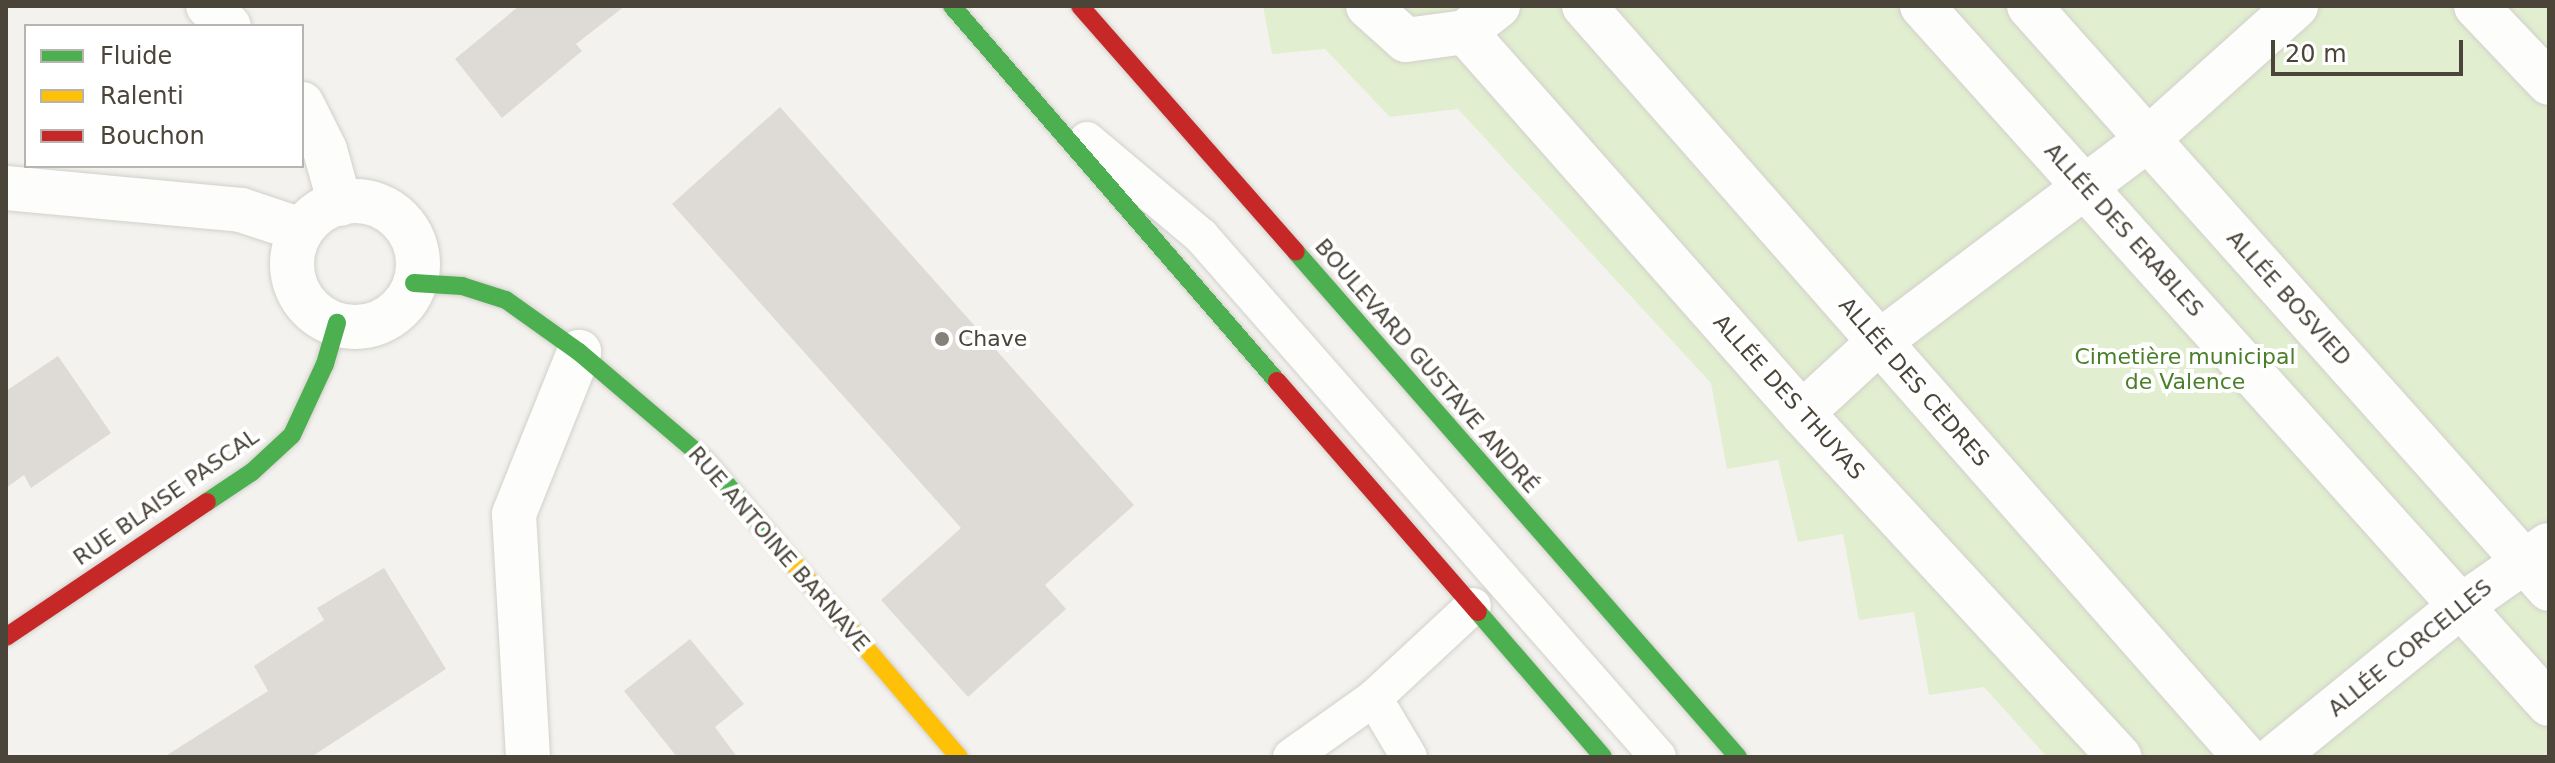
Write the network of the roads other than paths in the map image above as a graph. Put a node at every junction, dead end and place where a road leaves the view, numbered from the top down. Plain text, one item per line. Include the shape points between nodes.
1 (208, 6) edge
2 (952, 6) edge
3 (1080, 6) edge
4 (1368, 6) edge
5 (1584, 6) edge
6 (1922, 6) edge
7 (2029, 6) edge
8 (2296, 6) edge
9 (2476, 6) edge
10 (1481, 19) edge
11 (227, 24) edge
12 (1013, 77) junction
13 (2549, 83) edge
14 (304, 108) edge
15 (2148, 139) junction
16 (2084, 186) junction
17 (6, 188) edge
18 (340, 204) junction
19 (301, 230) junction
20 (414, 283) junction
21 (337, 323) junction
22 (1879, 342) junction
23 (579, 352) junction
24 (1802, 413) junction
25 (2540, 565) edge
26 (1473, 606) junction
27 (2461, 606) junction
28 (6, 637) edge
29 (1374, 698) junction
30 (2549, 704) edge
31 (528, 757) edge
32 (959, 757) edge
33 (1291, 757) edge
34 (1409, 757) edge
35 (1603, 757) edge
36 (1658, 757) edge
37 (1738, 757) edge
38 (2119, 757) edge
39 (2245, 757) edge
40 (2275, 757) edge

1 - 11 street
2 - 12 main road
3 - 37 main road, BOULEVARD GUSTAVE ANDRÉ
4 - 10 street via 1406,40
5 - 22 street, ALLÉE DES CÈDRES
6 - 16 street, ALLÉE DES ERABLES
7 - 15 street, ALLÉE BOSVIED
8 - 15 street
9 - 13 street
10 - 24 street, ALLÉE DES THUYAS
12 - 26 main road
12 - 36 lane via 1201,236
14 - 18 street via 325,150
15 - 16 street
15 - 25 street, ALLÉE BOSVIED
16 - 22 street
16 - 27 street, ALLÉE DES ERABLES
17 - 19 street via 241,210
18 - 19 street via 325,207
18 - 20 street via 357,200 389,209 412,234 419,266
19 - 21 street via 291,261 299,294 321,318
20 - 21 street via 409,298 385,320 353,328
20 - 23 main road, RUE ANTOINE BARNAVE via 462,286 506,300
21 - 28 main road, RUE BLAISE PASCAL via 325,364 292,435 252,472
22 - 24 street
22 - 39 street, ALLÉE DES CÈDRES
23 - 31 street via 514,514
23 - 32 main road, RUE ANTOINE BARNAVE via 706,460
24 - 38 street, ALLÉE DES THUYAS
25 - 27 street, ALLÉE CORCELLES
26 - 29 lane
26 - 35 main road
27 - 30 street, ALLÉE DES ERABLES
27 - 40 street, ALLÉE CORCELLES
29 - 33 lane
29 - 34 lane

